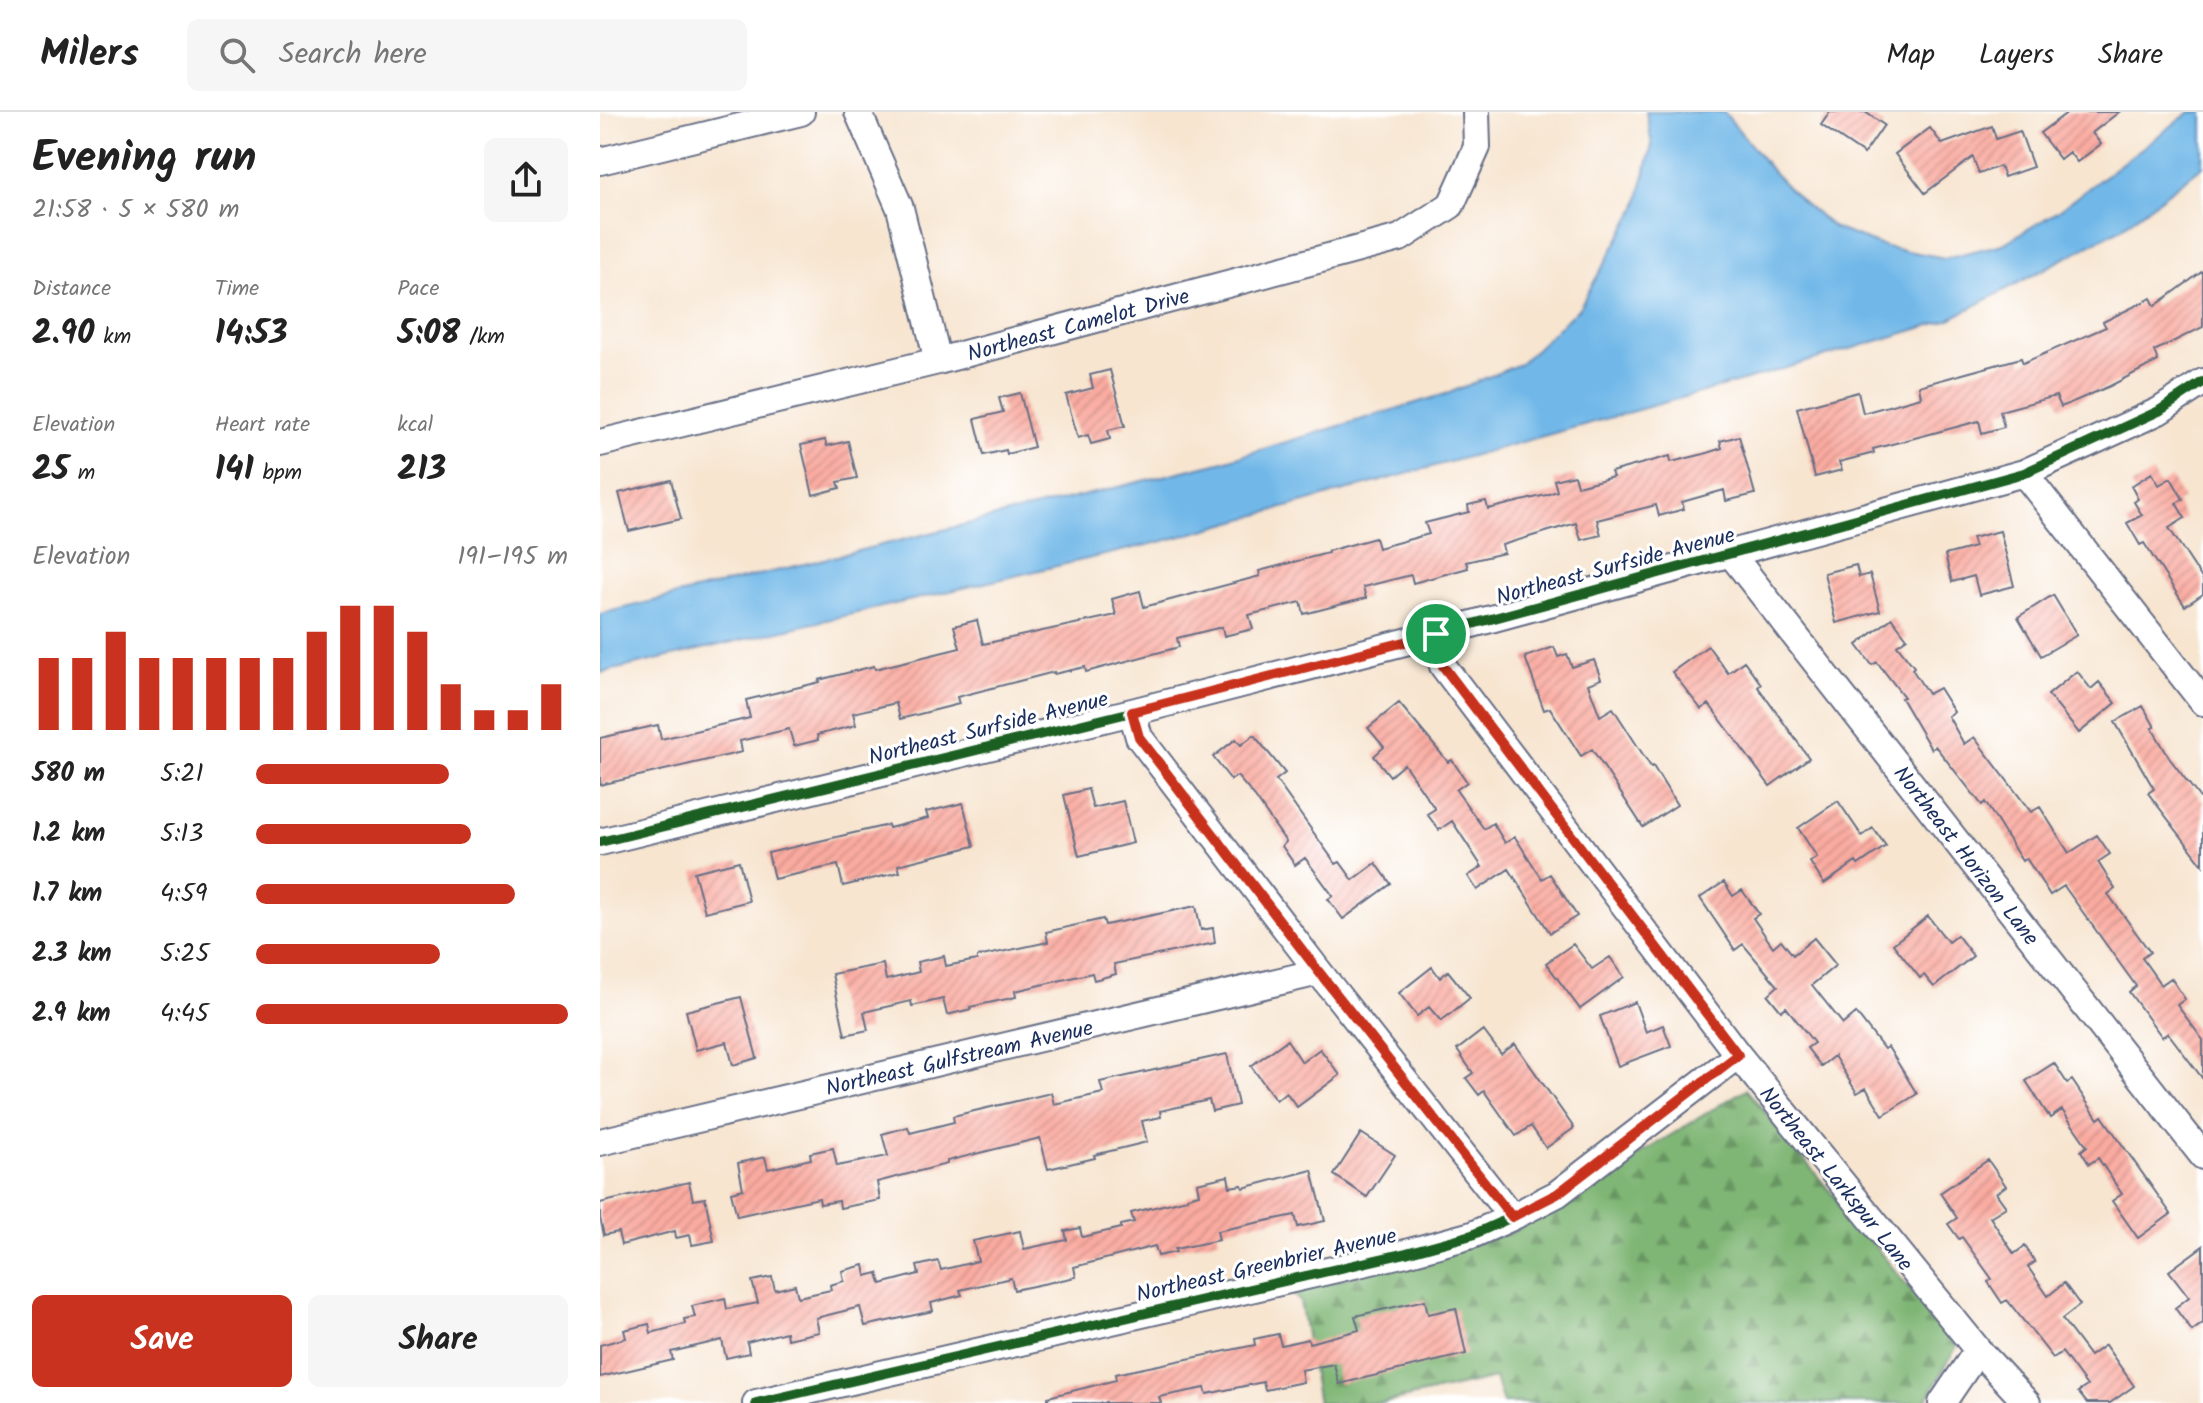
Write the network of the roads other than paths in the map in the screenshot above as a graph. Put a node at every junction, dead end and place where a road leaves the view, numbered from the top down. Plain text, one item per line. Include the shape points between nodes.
1 (801, 112) edge
2 (858, 112) edge
3 (1476, 112) edge
4 (600, 161) edge
5 (938, 361) junction
6 (2203, 382) edge
7 (600, 443) edge
8 (2024, 473) junction
9 (1731, 554) junction
10 (1436, 634) junction
11 (2203, 702) edge
12 (1132, 712) junction
13 (600, 842) edge
14 (1319, 972) junction
15 (1738, 1055) junction
16 (600, 1142) edge
17 (2203, 1156) edge
18 (1512, 1217) junction
19 (1978, 1350) junction
20 (756, 1403) edge
21 (1942, 1403) edge
22 (2027, 1403) edge

1 - 4 street
2 - 5 street via 900,208
3 - 5 street, Northeast Camelot Drive via 1477,147 1451,205 1400,238
5 - 7 street, Northeast Camelot Drive
6 - 8 street, Northeast Surfside Avenue via 2159,411
8 - 9 street, Northeast Surfside Avenue
8 - 11 street
9 - 10 street, Northeast Surfside Avenue
9 - 17 street, Northeast Horizon Lane
10 - 12 street, Northeast Surfside Avenue
10 - 15 street, Northeast Larkspur Lane via 1443,666
12 - 13 street, Northeast Surfside Avenue
12 - 14 street via 1139,737
14 - 16 street, Northeast Gulfstream Avenue
14 - 18 street
15 - 18 street, Northeast Greenbrier Avenue via 1557,1194
15 - 19 street, Northeast Larkspur Lane
18 - 20 street, Northeast Greenbrier Avenue via 1472,1235 1406,1253
19 - 21 street
19 - 22 street, Northeast Larkspur Lane

